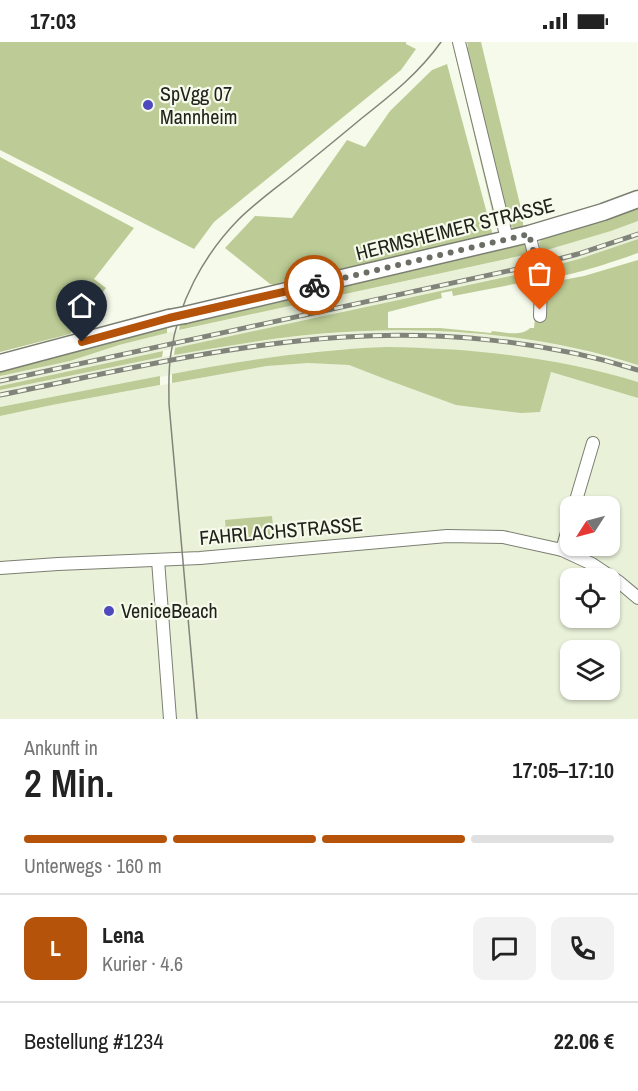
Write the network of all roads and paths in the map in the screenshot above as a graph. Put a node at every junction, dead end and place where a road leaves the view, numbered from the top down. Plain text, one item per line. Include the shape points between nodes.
1 (459, 42) edge
2 (638, 199) edge
3 (529, 234) junction
4 (507, 239) junction
5 (540, 316) dead end
6 (0, 363) edge
7 (593, 443) dead end
8 (577, 496) edge
9 (560, 550) edge
10 (575, 556) edge
11 (158, 560) junction
12 (0, 568) edge
13 (638, 598) edge
14 (170, 719) edge

1 - 4 street
2 - 3 street, HERMSHEIMER STRASSE
3 - 4 street, HERMSHEIMER STRASSE
3 - 5 street via 541,281
4 - 6 street, HERMSHEIMER STRASSE via 177,316
7 - 8 street
9 - 11 street, FAHRLACHSTRASSE via 503,537 447,536
10 - 13 street, FAHRLACHSTRASSE
11 - 12 street, FAHRLACHSTRASSE
11 - 14 street

